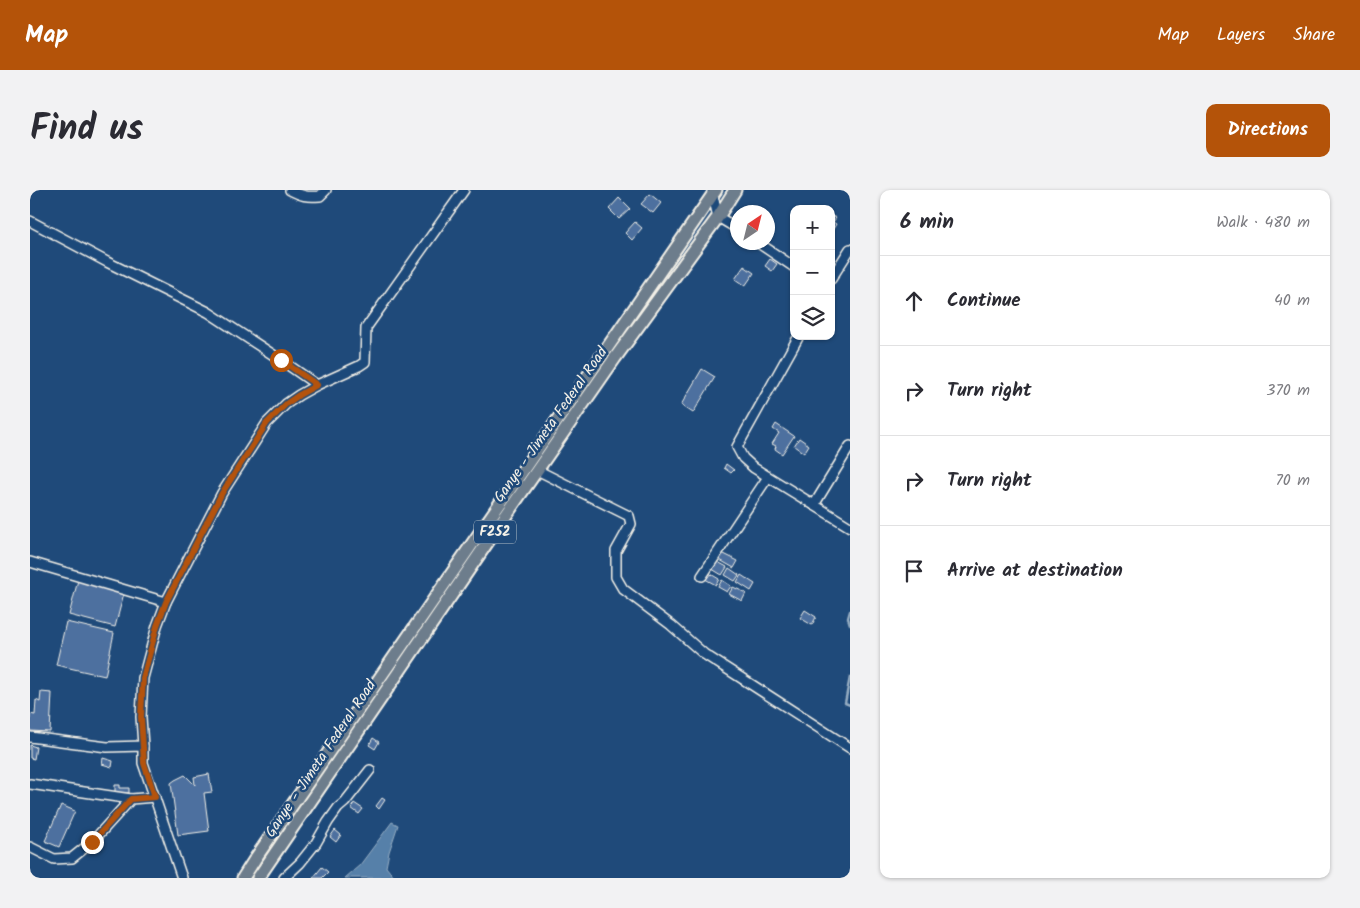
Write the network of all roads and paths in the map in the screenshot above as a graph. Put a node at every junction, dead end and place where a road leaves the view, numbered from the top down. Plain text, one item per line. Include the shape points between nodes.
1 (290, 190) edge
2 (326, 190) edge
3 (464, 190) edge
4 (735, 190) edge
5 (713, 192) edge
6 (718, 217) junction
7 (30, 221) edge
8 (730, 224) edge
9 (850, 249) edge
10 (769, 250) edge
11 (790, 264) edge
12 (835, 273) edge
13 (797, 340) edge
14 (317, 385) junction
15 (850, 446) edge
16 (537, 470) junction
17 (768, 477) junction
18 (814, 505) junction
19 (850, 527) edge
20 (30, 562) edge
21 (702, 576) dead end
22 (166, 602) junction
23 (30, 737) edge
24 (143, 746) junction
25 (850, 748) edge
26 (370, 770) dead end
27 (30, 784) edge
28 (155, 797) junction
29 (131, 799) junction
30 (30, 847) edge
31 (182, 878) edge
32 (243, 878) edge
33 (258, 878) edge
34 (284, 878) edge

1 - 2 street via 302,196 320,196
3 - 14 street via 366,328 364,362
4 - 6 main road, Ganye - Jimeta Federal Road / F252
5 - 6 street
5 - 32 main road, Ganye - Jimeta Federal Road / F252
6 - 8 street
6 - 16 main road, Ganye - Jimeta Federal Road / F252
7 - 14 street via 208,312
9 - 12 street
10 - 11 street
13 - 17 street via 737,447 743,458
14 - 22 street via 286,404 267,423 222,493
15 - 18 street
16 - 25 street via 629,516 630,524 616,551 616,577 623,590 704,654
16 - 33 main road, Ganye - Jimeta Federal Road / F252
17 - 18 street
17 - 21 street
18 - 19 street
20 - 22 street
22 - 24 street via 143,678
23 - 24 street via 107,747
24 - 28 street via 144,763
26 - 34 street via 338,808 316,843
27 - 29 street
28 - 29 street
28 - 31 street
29 - 30 street via 92,842 72,858 54,859

